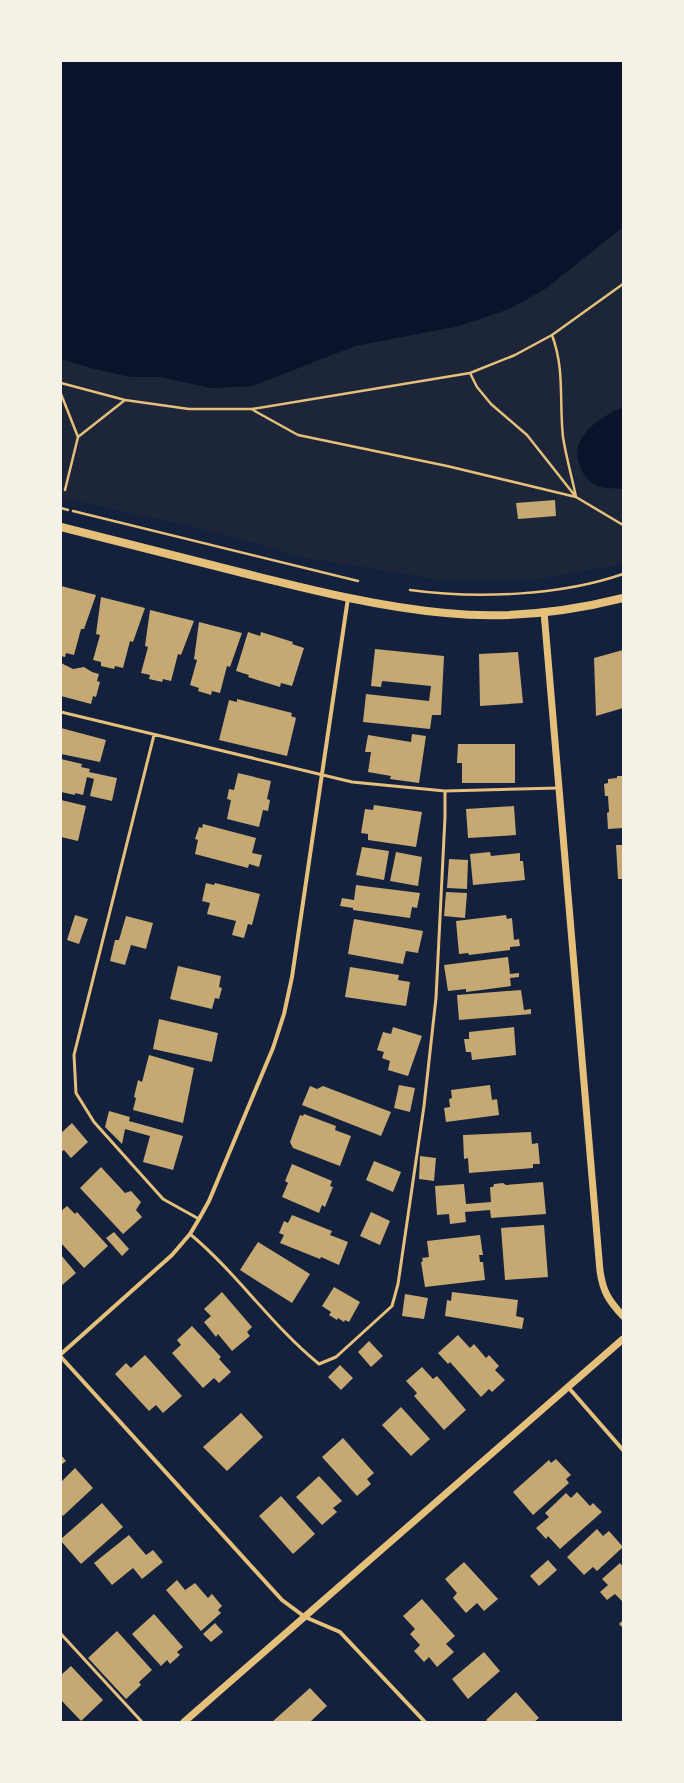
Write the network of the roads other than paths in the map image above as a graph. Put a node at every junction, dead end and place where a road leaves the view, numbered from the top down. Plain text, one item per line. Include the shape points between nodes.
1 (61, 528) edge
2 (348, 598) junction
3 (623, 598) edge
4 (544, 612) junction
5 (61, 712) edge
6 (154, 735) junction
7 (321, 776) junction
8 (559, 788) junction
9 (445, 791) junction
10 (199, 1219) junction
11 (190, 1234) junction
12 (623, 1316) edge
13 (623, 1339) edge
14 (61, 1356) edge
15 (568, 1387) junction
16 (623, 1450) edge
17 (305, 1617) junction
18 (61, 1634) edge
19 (142, 1722) edge
20 (184, 1722) edge
21 (425, 1722) edge

1 - 2 main road
2 - 4 main road via 448,614
2 - 7 street
3 - 4 main road
4 - 8 street
5 - 6 lane
6 - 7 lane
6 - 10 lane via 74,1055 76,1093 94,1122 163,1199
7 - 9 lane via 352,782
7 - 10 street via 292,977 284,1014 273,1048 209,1201
8 - 9 lane
8 - 12 street via 600,1271 602,1287 610,1302
9 - 11 lane via 436,998 424,1106 398,1284 392,1306 336,1357 319,1364 299,1348 213,1253
10 - 11 street
11 - 14 street via 172,1255
13 - 15 street
14 - 17 street via 282,1600
15 - 16 street
15 - 17 street
17 - 20 street
17 - 21 street via 340,1632
18 - 19 lane

